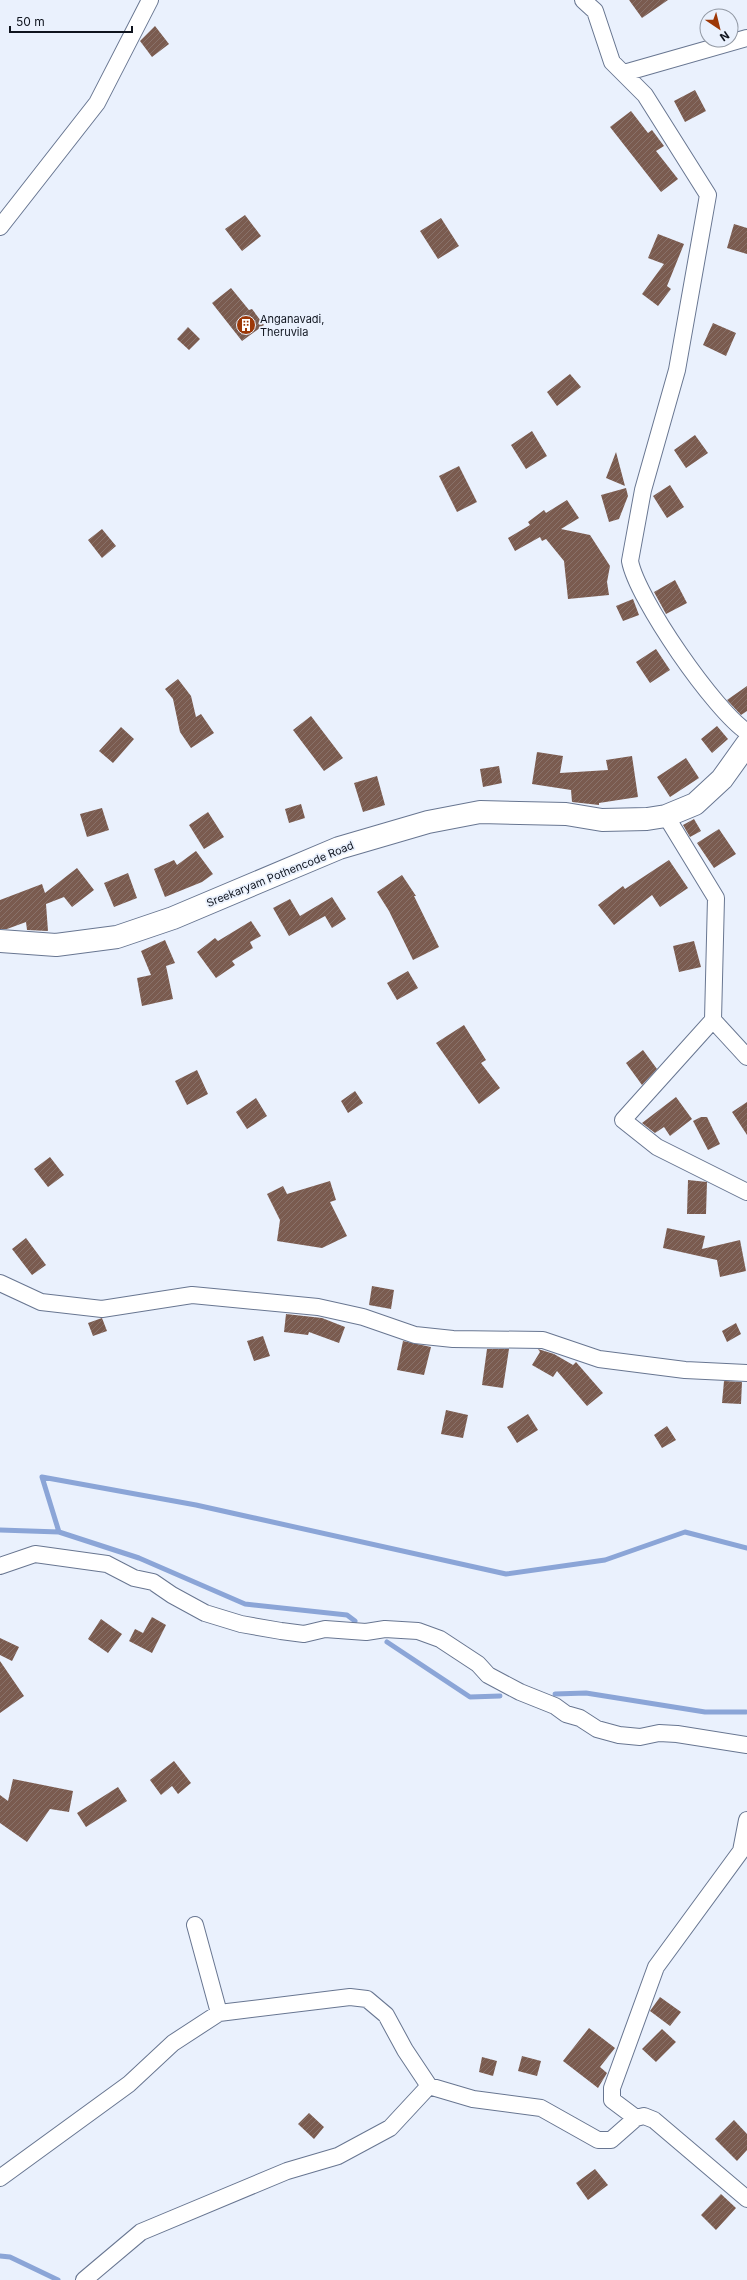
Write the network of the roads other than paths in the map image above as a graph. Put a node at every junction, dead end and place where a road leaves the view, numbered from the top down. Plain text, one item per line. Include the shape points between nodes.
1 (150, 0) edge
2 (583, 0) edge
3 (747, 38) edge
4 (624, 73) junction
5 (0, 227) edge
6 (747, 732) edge
7 (747, 744) edge
8 (666, 816) junction
9 (0, 941) edge
10 (713, 1020) junction
11 (747, 1057) edge
12 (747, 1192) edge
13 (0, 1283) edge
14 (747, 1373) edge
15 (0, 1566) edge
16 (747, 1745) edge
17 (747, 1820) edge
18 (195, 1925) dead end
19 (219, 2013) junction
20 (429, 2086) junction
21 (636, 2118) junction
22 (0, 2178) edge
23 (747, 2199) edge
24 (84, 2280) edge

1 - 5 street via 97,103
2 - 4 street via 595,11 612,62
3 - 4 street
4 - 6 street via 644,95 708,195 677,370 643,490 633,537 631,570 649,606 683,657 730,718
7 - 8 main road, Sreekaryam Pothencode Road via 722,779 695,804
8 - 9 main road, Sreekaryam Pothencode Road via 602,820 566,814 480,812 428,822 339,848 173,918 117,937 56,945
8 - 10 street via 716,898
10 - 11 street
10 - 12 street via 623,1120 657,1147
13 - 14 street via 42,1302 102,1309 192,1295 318,1307 363,1317 415,1335 453,1339 543,1340 599,1359 685,1370
15 - 16 street via 35,1554 108,1564 134,1578 153,1582 205,1613 241,1624 281,1631 304,1634 325,1629 360,1632 385,1629 418,1631 440,1639 478,1664 488,1675 555,1706 566,1714 580,1718 597,1729 619,1735 640,1737 659,1733 677,1734
17 - 21 street via 741,1851 656,1967 612,2088 612,2100
18 - 19 street
19 - 20 street via 350,1997 367,1999 386,2015
19 - 22 street via 173,2043 129,2084
20 - 21 street via 473,2099 541,2108 598,2140 611,2140
20 - 24 street via 390,2128 338,2156 287,2171 141,2232
21 - 23 street via 644,2116 654,2120

